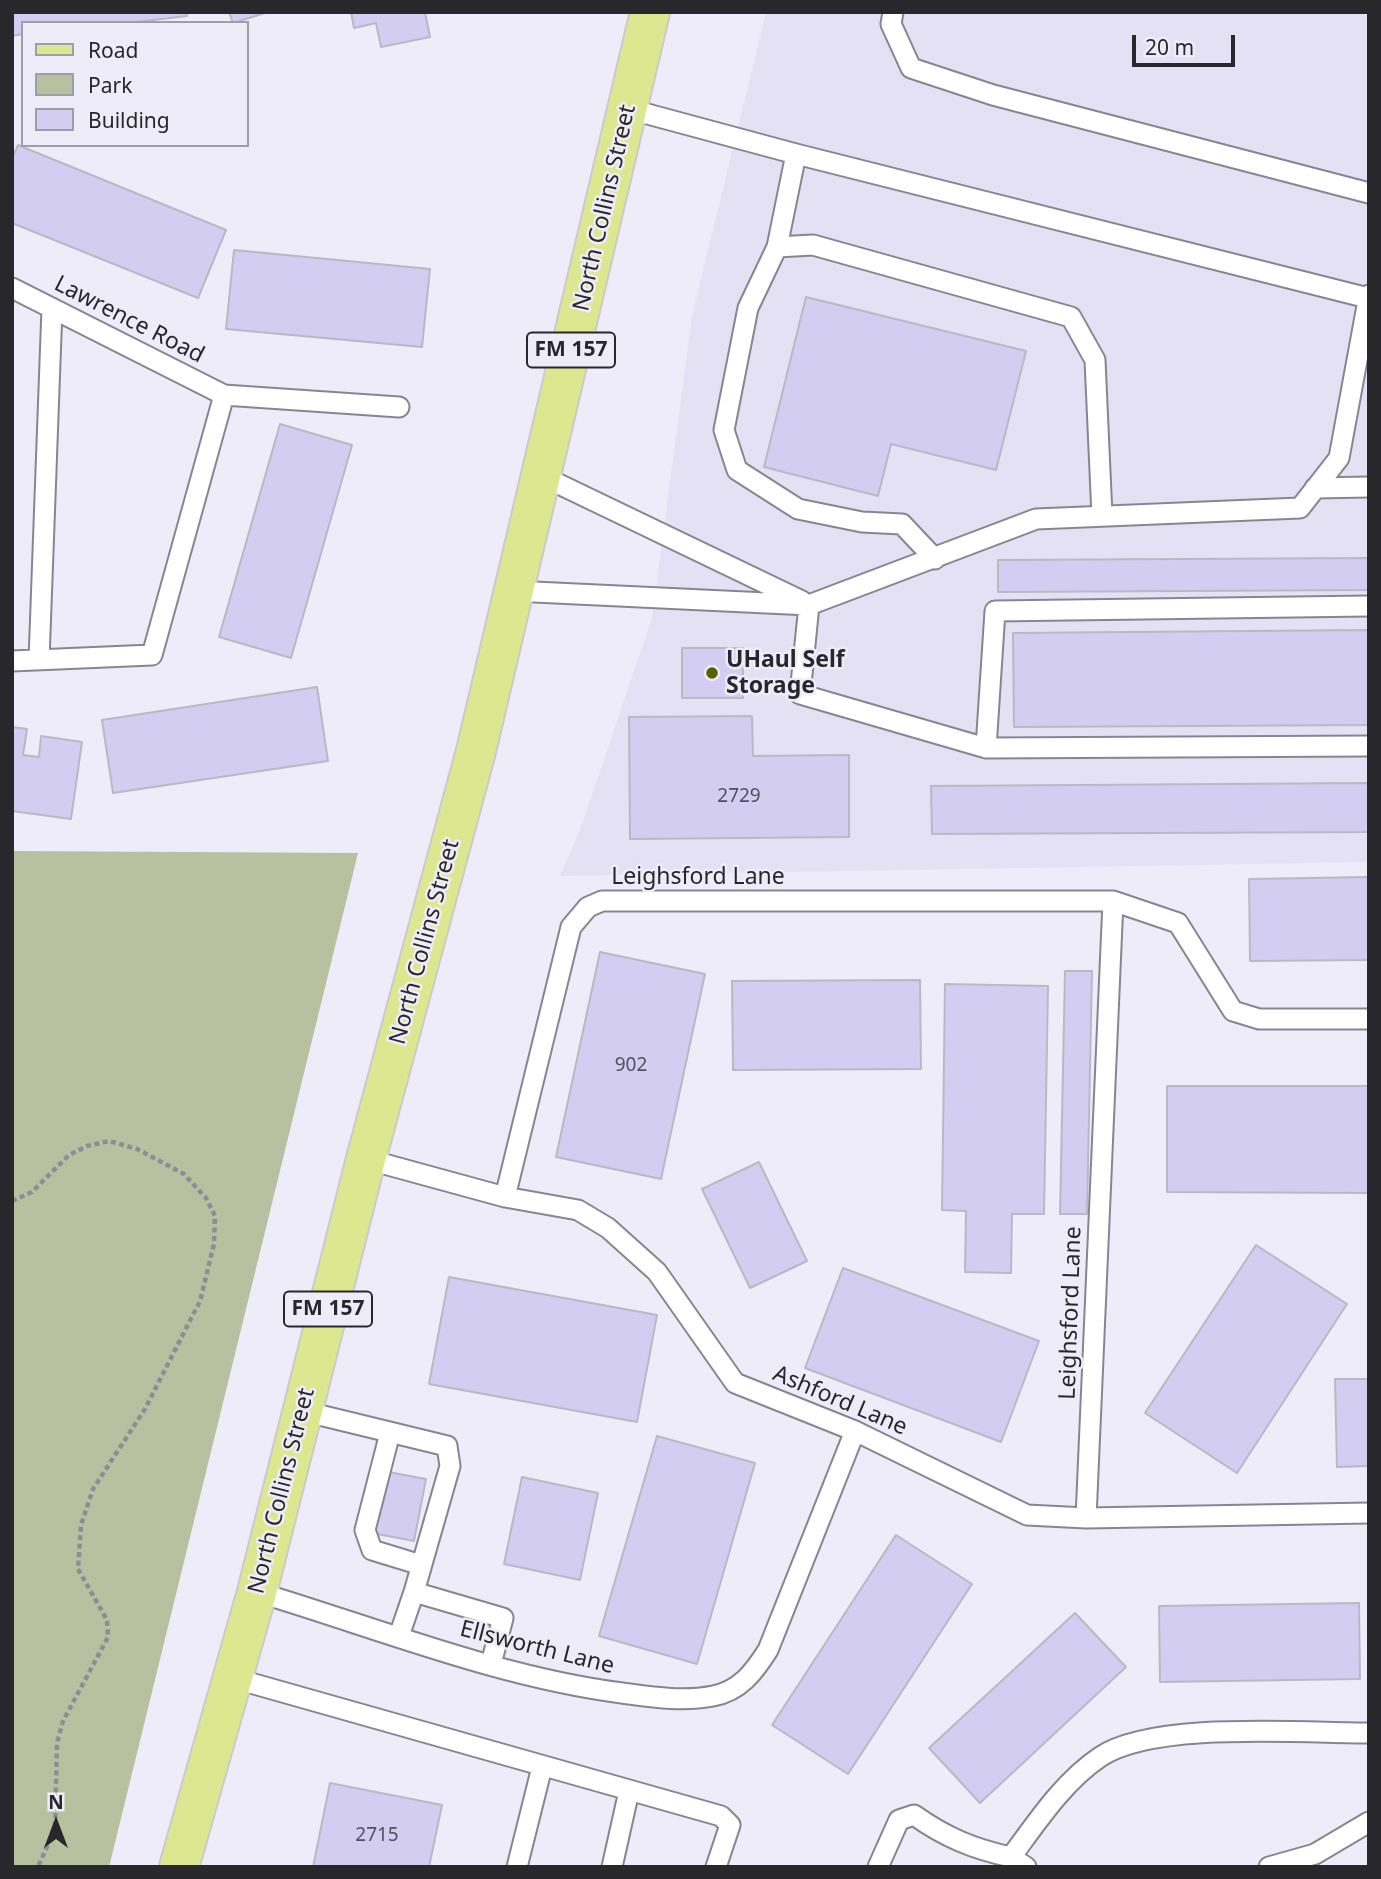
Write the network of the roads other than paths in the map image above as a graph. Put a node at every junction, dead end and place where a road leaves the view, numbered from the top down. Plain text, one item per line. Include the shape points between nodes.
1 (650, 12) edge
2 (893, 12) edge
3 (629, 109) junction
4 (796, 154) junction
5 (1369, 193) edge
6 (777, 247) junction
7 (12, 288) edge
8 (1368, 296) edge
9 (52, 308) junction
10 (224, 395) junction
11 (399, 407) dead end
12 (540, 475) junction
13 (1369, 487) edge
14 (1315, 488) junction
15 (1102, 516) junction
16 (935, 559) junction
17 (513, 591) junction
18 (809, 605) junction
19 (1369, 606) edge
20 (39, 660) junction
21 (12, 661) edge
22 (1369, 746) edge
23 (986, 748) junction
24 (1113, 901) junction
25 (1369, 1019) edge
26 (366, 1159) junction
27 (505, 1198) junction
28 (303, 1411) junction
29 (855, 1431) junction
30 (390, 1433) junction
31 (1369, 1513) edge
32 (1086, 1518) junction
33 (421, 1565) junction
34 (257, 1592) junction
35 (414, 1592) junction
36 (399, 1636) junction
37 (491, 1664) junction
38 (233, 1678) junction
39 (1369, 1733) edge
40 (542, 1767) junction
41 (629, 1791) junction
42 (1369, 1822) edge
43 (1019, 1862) edge
44 (179, 1867) edge
45 (517, 1867) edge
46 (612, 1867) edge
47 (716, 1867) edge
48 (878, 1867) edge
49 (1269, 1867) edge

1 - 3 main road, North Collins Street / FM 157
2 - 5 lane via 891,24 911,68
3 - 4 lane
3 - 12 main road, North Collins Street / FM 157
4 - 6 lane
4 - 8 lane
6 - 15 lane via 813,245 1071,317 1095,360
6 - 16 lane via 748,308 724,430 737,470 798,509 862,522 902,524
7 - 9 lane, Lawrence Road
8 - 14 lane via 1339,458
9 - 10 lane, Lawrence Road
9 - 20 lane
10 - 11 lane
10 - 20 lane via 152,655
12 - 17 main road, North Collins Street / FM 157
12 - 18 lane
13 - 14 lane
14 - 15 lane via 1300,508
15 - 16 lane via 1036,519
16 - 18 lane
17 - 18 lane
17 - 26 main road, North Collins Street / FM 157 via 476,751
18 - 23 lane via 800,694
19 - 23 lane via 995,611
20 - 21 lane
22 - 23 lane
24 - 25 lane, Leighsford Lane via 1178,923 1233,1011 1259,1019
24 - 27 lane, Leighsford Lane via 602,901 587,907 571,927
24 - 32 lane, Leighsford Lane
26 - 27 lane, Ashford Lane
26 - 28 main road, North Collins Street / FM 157
27 - 29 lane, Ashford Lane via 578,1210 608,1228 657,1272 735,1383
28 - 30 lane
28 - 34 main road, North Collins Street / FM 157
29 - 32 lane, Ashford Lane via 1027,1515
29 - 37 lane, Ellsworth Lane via 768,1650 753,1674 734,1688 714,1696 674,1700 579,1688
30 - 33 lane via 365,1530 372,1550
30 - 33 lane via 447,1446 450,1466 428,1512
31 - 32 lane, Ashford Lane
33 - 35 lane
34 - 36 lane, Ellsworth Lane
34 - 38 main road, North Collins Street / FM 157
35 - 36 lane
35 - 37 lane via 503,1618
36 - 37 lane, Ellsworth Lane
38 - 40 lane
38 - 44 main road, North Collins Street / FM 157
39 - 43 lane via 1208,1733 1140,1738 1100,1757 1054,1800
40 - 41 lane
40 - 45 lane
41 - 46 lane
41 - 47 lane via 721,1816 730,1825
42 - 49 lane via 1315,1854
43 - 48 lane via 944,1836 914,1815 899,1820

